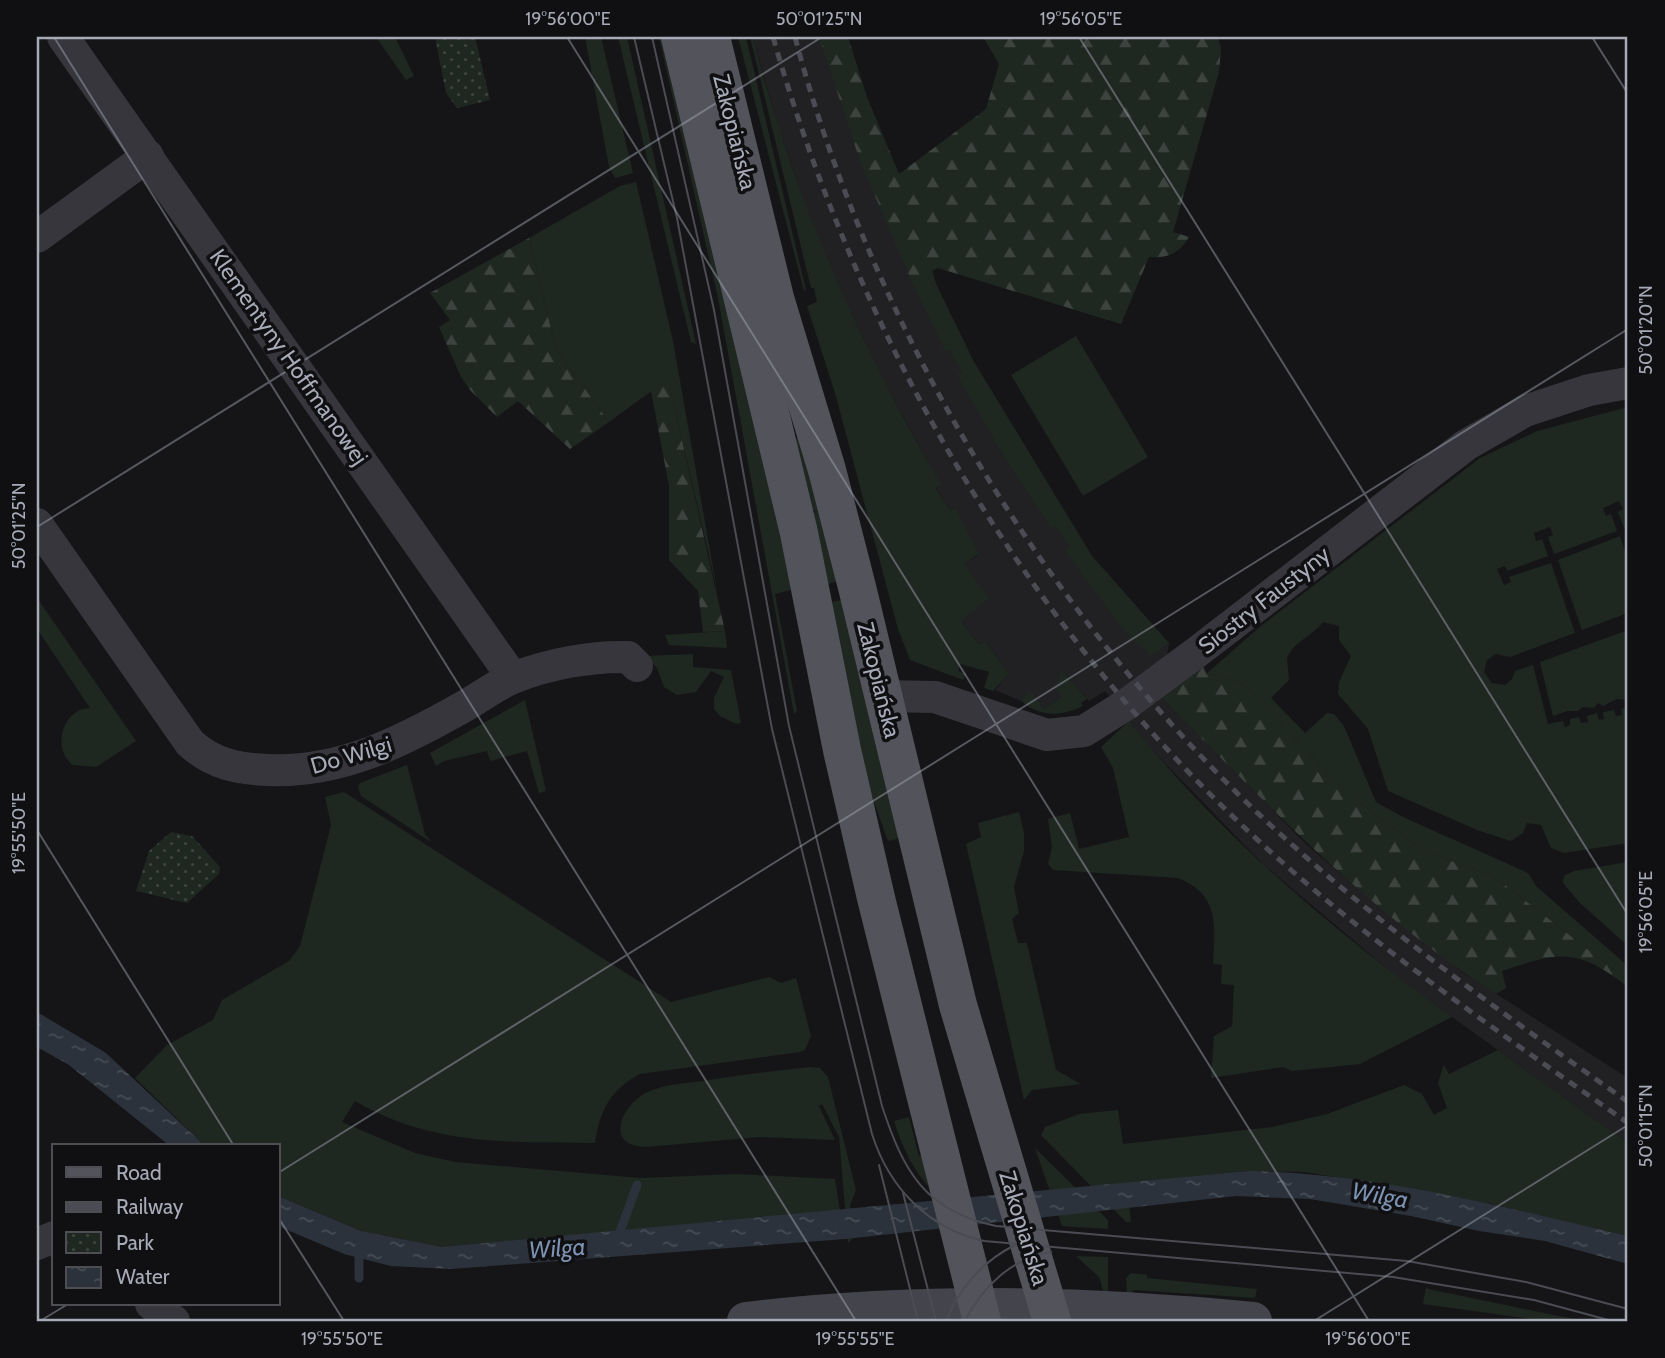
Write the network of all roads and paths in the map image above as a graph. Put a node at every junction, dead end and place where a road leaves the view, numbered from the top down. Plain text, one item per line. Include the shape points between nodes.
1 (62, 37) edge
2 (680, 37) edge
3 (711, 37) edge
4 (148, 156) junction
5 (37, 237) edge
6 (1628, 383) edge
7 (37, 524) edge
8 (638, 666) dead end
9 (513, 678) junction
10 (883, 695) junction
11 (154, 1306) edge
12 (981, 1314) edge
13 (1051, 1315) edge
14 (174, 1321) edge
15 (746, 1321) edge
16 (1253, 1321) edge

1 - 4 street, Klementyny Hoffmanowej
2 - 12 main road, Zakopiańska via 799,533 876,898
3 - 10 main road, Zakopiańska via 775,298 835,502
4 - 5 street
4 - 9 street, Klementyny Hoffmanowej
6 - 10 street, Siostry Faustyny via 1525,411 1466,445 1197,652 1084,731 1047,735 948,700
7 - 9 street, Do Wilgi via 190,743 218,762 286,771 340,763 396,743
8 - 9 street, Do Wilgi via 628,657 588,659
10 - 13 main road, Zakopiańska via 958,1005
11 - 14 street
12 - 13 main road
12 - 15 main road via 895,1309
13 - 16 main road

